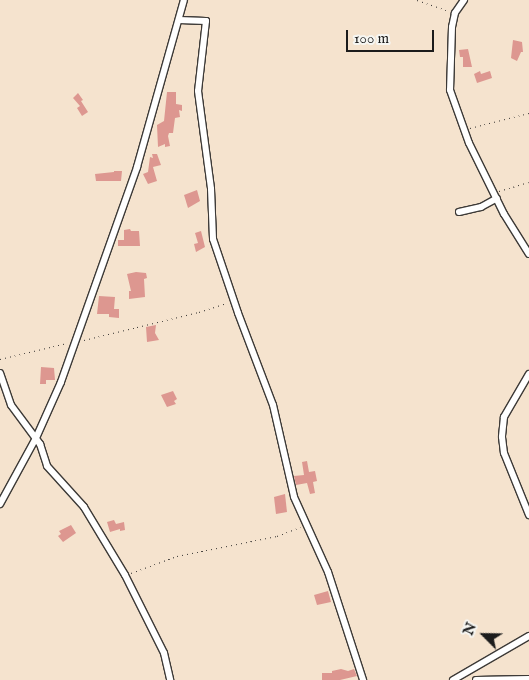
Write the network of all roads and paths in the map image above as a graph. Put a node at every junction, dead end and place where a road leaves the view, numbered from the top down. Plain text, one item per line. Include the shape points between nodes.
1 (184, 0) edge
2 (417, 0) edge
3 (464, 0) edge
4 (455, 13) junction
5 (179, 20) junction
6 (529, 113) edge
7 (464, 130) junction
8 (529, 182) edge
9 (495, 196) junction
10 (459, 212) dead end
11 (529, 254) edge
12 (234, 300) junction
13 (75, 342) junction
14 (0, 359) edge
15 (0, 373) edge
16 (529, 374) edge
17 (36, 438) junction
18 (0, 504) edge
19 (529, 515) edge
20 (306, 525) junction
21 (125, 575) junction
22 (529, 636) edge
23 (529, 679) edge
24 (170, 680) edge
25 (363, 680) edge
26 (453, 680) edge
27 (476, 680) edge

1 - 5 street
2 - 4 path
3 - 4 street
4 - 7 street via 450,90
5 - 12 street via 206,21 198,91 214,239
5 - 13 street via 137,167
6 - 7 path
7 - 9 street
8 - 9 path
9 - 10 street via 481,207
9 - 11 street
12 - 13 path via 199,312
12 - 20 street via 273,405 294,497
13 - 14 path
13 - 17 street
15 - 17 street via 11,404
16 - 19 street via 504,418 502,437 504,453
17 - 18 street
17 - 21 street via 47,466 84,507
20 - 21 path via 277,536 177,556
20 - 25 street via 328,572
21 - 24 street via 164,653
22 - 26 street
23 - 27 street

